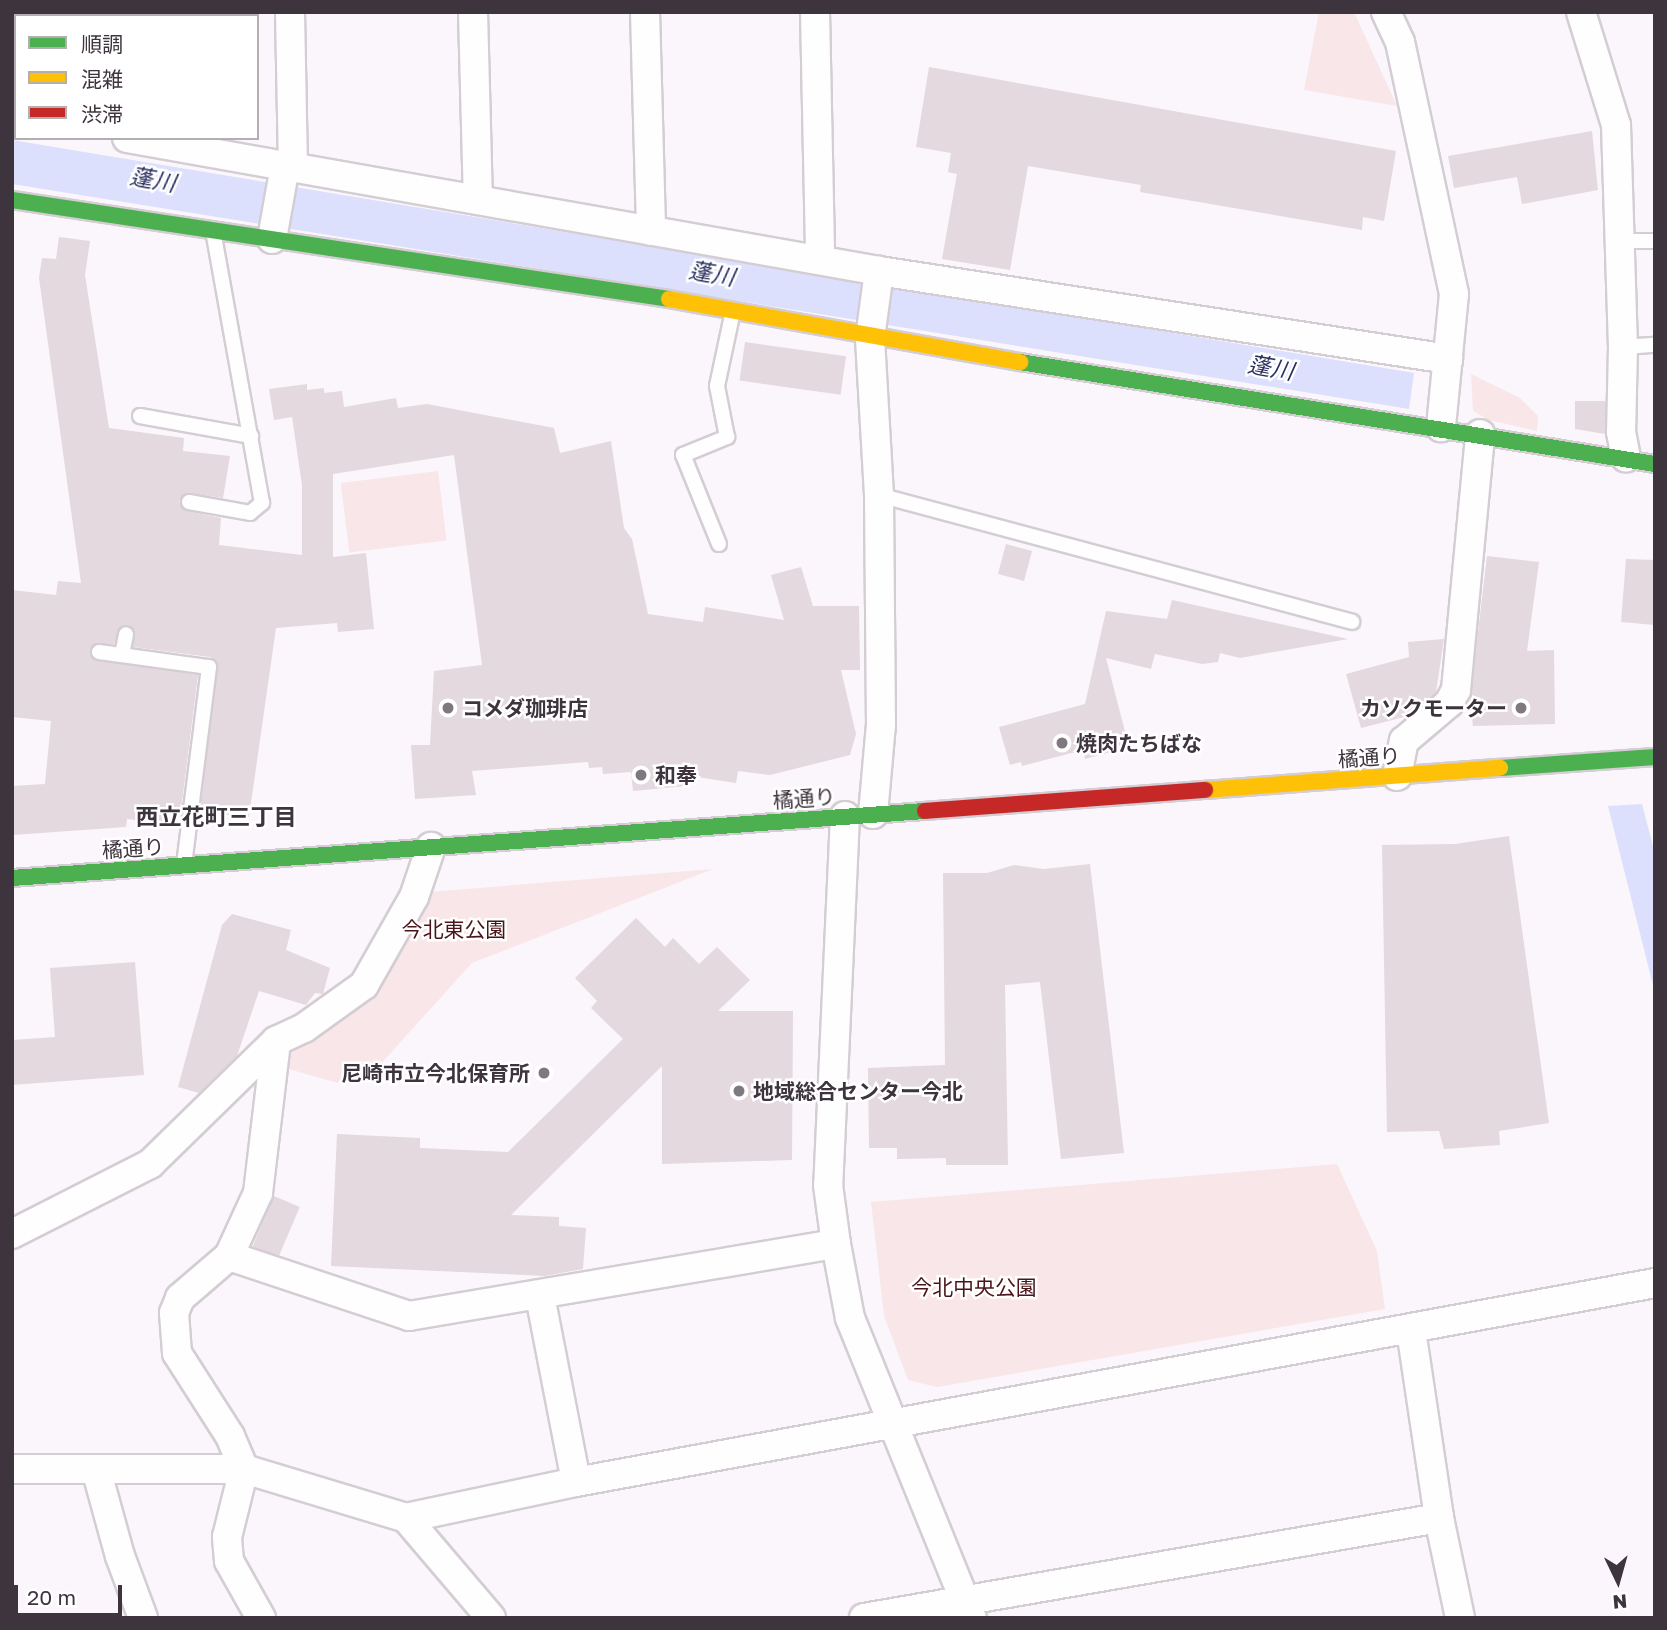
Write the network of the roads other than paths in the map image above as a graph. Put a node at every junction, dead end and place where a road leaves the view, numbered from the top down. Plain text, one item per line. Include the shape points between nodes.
1 (290, 12) edge
2 (473, 12) edge
3 (645, 12) edge
4 (815, 12) edge
5 (1386, 12) edge
6 (1581, 12) edge
7 (136, 140) edge
8 (286, 172) junction
9 (12, 200) edge
10 (478, 200) junction
11 (213, 230) junction
12 (651, 231) junction
13 (272, 236) junction
14 (1621, 241) junction
15 (1655, 241) edge
16 (820, 260) junction
17 (878, 277) junction
18 (733, 309) junction
19 (870, 333) junction
20 (1655, 345) edge
21 (1623, 347) junction
22 (1448, 359) junction
23 (140, 416) dead end
24 (1441, 427) junction
25 (1480, 433) junction
26 (251, 436) junction
27 (1624, 446) junction
28 (1655, 464) edge
29 (879, 495) junction
30 (189, 502) dead end
31 (719, 544) dead end
32 (1352, 622) dead end
33 (126, 634) dead end
34 (99, 652) dead end
35 (122, 655) junction
36 (1655, 757) edge
37 (1397, 776) junction
38 (859, 815) junction
39 (431, 847) junction
40 (184, 865) junction
41 (12, 878) edge
42 (275, 1041) junction
43 (12, 1234) edge
44 (836, 1244) junction
45 (229, 1256) junction
46 (1655, 1283) edge
47 (540, 1296) junction
48 (1411, 1330) junction
49 (895, 1424) junction
50 (12, 1469) edge
51 (96, 1469) junction
52 (244, 1469) junction
53 (576, 1482) junction
54 (406, 1518) junction
55 (1439, 1518) junction
56 (968, 1608) edge
57 (143, 1618) edge
58 (261, 1618) edge
59 (491, 1618) edge
60 (864, 1618) edge
61 (1460, 1618) edge

1 - 8 street
2 - 10 street
3 - 12 street
4 - 16 street
5 - 22 street via 1400,42 1454,294
6 - 14 street via 1616,125
7 - 8 street
8 - 10 street
8 - 13 street
9 - 11 street
10 - 12 street
11 - 13 street
11 - 26 lane
12 - 16 street
13 - 18 street
14 - 15 lane
14 - 21 street
16 - 17 street
17 - 19 street
17 - 22 street
18 - 19 street
18 - 31 lane via 717,386 727,437 683,456
19 - 24 street
19 - 29 street
20 - 21 lane
21 - 27 street
22 - 24 street
23 - 26 lane
24 - 25 street
25 - 27 street
25 - 37 street via 1456,690 1449,704 1404,741
26 - 30 lane via 262,503 250,513
27 - 28 street
29 - 32 lane
29 - 38 street via 881,725
33 - 35 lane
34 - 35 lane
35 - 40 lane via 209,667
36 - 37 street, 橘通り
37 - 38 street, 橘通り
38 - 39 street, 橘通り
38 - 44 street via 828,1185
39 - 40 street, 橘通り
39 - 42 street via 414,897 364,985 304,1028
40 - 41 street, 橘通り
42 - 43 street via 150,1164
42 - 45 street via 258,1193
44 - 47 street
44 - 49 street via 850,1318
45 - 47 street via 409,1316
45 - 52 street via 180,1298 174,1313 177,1353 230,1436
46 - 48 street
47 - 53 street
48 - 49 street
48 - 55 street
49 - 53 street
49 - 56 street
50 - 51 street
51 - 52 street
51 - 57 street
52 - 54 street
52 - 58 street via 227,1536 229,1561
53 - 54 street
54 - 59 street
55 - 56 street
55 - 61 street
56 - 60 street

